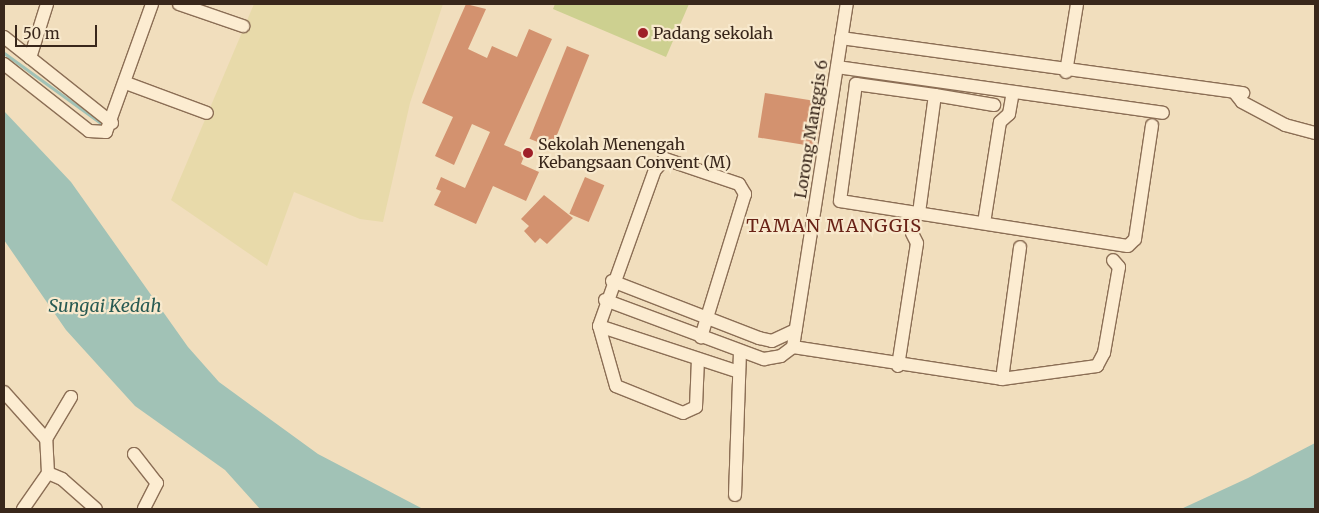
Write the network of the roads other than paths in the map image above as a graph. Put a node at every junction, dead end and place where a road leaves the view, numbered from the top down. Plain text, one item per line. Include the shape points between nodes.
1 (48, 4) edge
2 (152, 4) edge
3 (179, 4) edge
4 (847, 4) edge
5 (1077, 4) edge
6 (243, 26) dead end
7 (4, 37) edge
8 (842, 38) junction
9 (30, 58) junction
10 (4, 64) edge
11 (837, 67) junction
12 (1066, 72) junction
13 (126, 83) junction
14 (996, 90) junction
15 (1013, 92) junction
16 (935, 95) junction
17 (994, 105) junction
18 (207, 113) dead end
19 (1163, 113) dead end
20 (112, 122) junction
21 (1000, 122) junction
22 (1152, 125) dead end
23 (1315, 132) edge
24 (919, 213) junction
25 (984, 223) junction
26 (912, 233) dead end
27 (1020, 247) dead end
28 (1113, 260) dead end
29 (612, 281) junction
30 (605, 300) junction
31 (708, 319) junction
32 (599, 326) junction
33 (796, 330) junction
34 (702, 337) junction
35 (794, 348) junction
36 (740, 351) junction
37 (698, 359) junction
38 (898, 366) junction
39 (739, 372) junction
40 (1002, 379) junction
41 (4, 392) edge
42 (71, 397) dead end
43 (46, 439) junction
44 (134, 454) dead end
45 (48, 473) junction
46 (735, 495) dead end
47 (23, 509) edge
48 (96, 509) edge
49 (144, 509) edge

1 - 9 street
2 - 13 street
3 - 6 street
4 - 8 street, Lorong Manggis 6
5 - 12 street
7 - 9 street
8 - 11 street, Lorong Manggis 6
8 - 12 street
9 - 20 street
10 - 20 street via 89,131 106,132
11 - 14 street
11 - 33 street, Lorong Manggis 6
12 - 23 street via 1239,93 1242,102 1285,125
13 - 18 street
13 - 20 street
14 - 15 street
14 - 17 street
15 - 19 street
15 - 21 street via 1009,114
16 - 17 street
16 - 24 street
16 - 24 street via 856,84 840,201
17 - 21 street
21 - 25 street
22 - 25 street via 1133,244
24 - 25 street
26 - 38 street via 917,243
27 - 40 street
28 - 40 street via 1119,267 1100,363
29 - 30 street
29 - 31 street
29 - 31 street via 659,163 671,158 730,181 743,188 745,201
30 - 32 street
30 - 34 street
31 - 33 street via 772,341
31 - 34 street
32 - 37 street
32 - 37 street via 616,386 683,413 696,407
33 - 35 street, Lorong Manggis 6
34 - 36 street
35 - 36 street via 768,359
35 - 38 street
36 - 39 street
37 - 39 street
38 - 40 street
39 - 46 street
41 - 43 street
42 - 43 street
43 - 45 street
44 - 49 street via 157,483
45 - 47 street
45 - 48 street via 62,479

